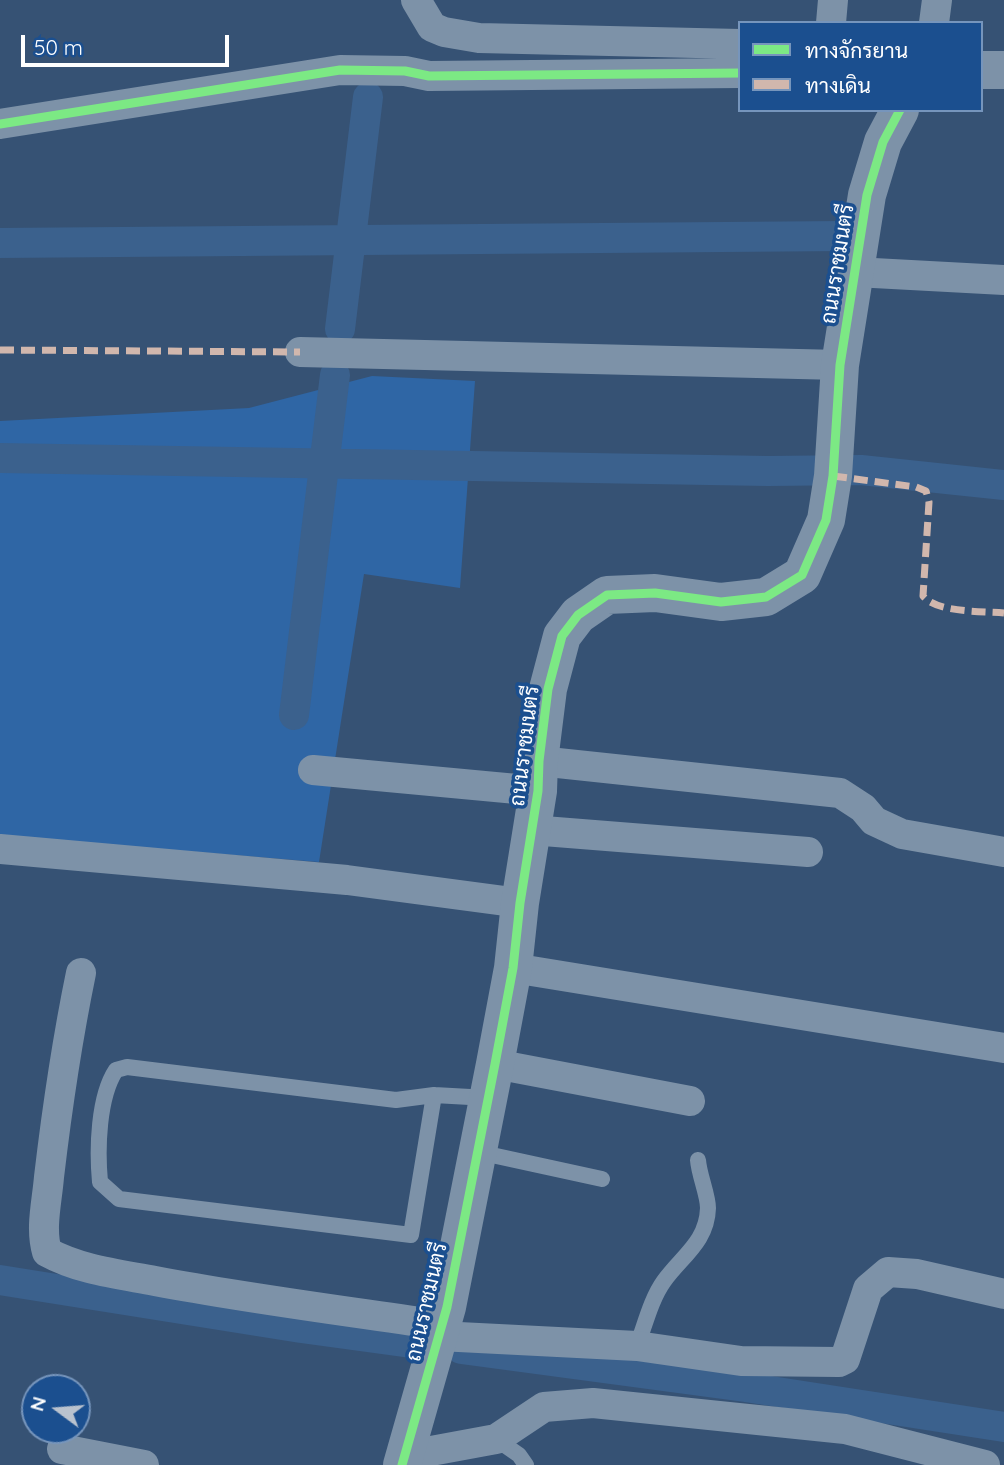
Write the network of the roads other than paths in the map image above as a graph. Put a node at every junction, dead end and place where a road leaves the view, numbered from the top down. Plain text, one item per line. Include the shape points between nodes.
1 (416, 0) edge
2 (833, 0) edge
3 (937, 0) edge
4 (831, 21) edge
5 (934, 21) edge
6 (479, 38) junction
7 (738, 44) edge
8 (983, 69) edge
9 (1004, 70) edge
10 (738, 73) edge
11 (477, 76) junction
12 (899, 112) edge
13 (0, 124) edge
14 (855, 272) junction
15 (1004, 281) edge
16 (300, 352) dead end
17 (840, 365) junction
18 (313, 770) dead end
19 (538, 776) junction
20 (531, 830) junction
21 (0, 849) edge
22 (808, 852) dead end
23 (1004, 852) edge
24 (520, 903) junction
25 (513, 968) junction
26 (80, 973) dead end
27 (1004, 1048) edge
28 (492, 1081) junction
29 (434, 1095) junction
30 (690, 1101) dead end
31 (478, 1152) junction
32 (698, 1160) dead end
33 (602, 1179) dead end
34 (1004, 1294) edge
35 (440, 1331) junction
36 (637, 1346) junction
37 (495, 1439) junction
38 (62, 1449) dead end
39 (403, 1460) edge
40 (144, 1465) edge
41 (526, 1465) edge
42 (985, 1465) edge

1 - 6 street via 432,27
2 - 4 street
3 - 5 street
6 - 7 street
6 - 11 street
8 - 9 street
10 - 11 street
11 - 13 street via 340,70
12 - 14 street, ถนนราชมนตรี via 883,142 866,195
14 - 15 street
14 - 17 street, ถนนราชมนตรี
16 - 17 street
17 - 19 street, ถนนราชมนตรี via 826,520 802,575 766,597 721,602 655,593 607,595 578,615 562,636 548,689
18 - 19 street
19 - 20 street, ถนนราชมนตรี
19 - 23 street via 840,793 874,821 902,834
20 - 22 street
20 - 24 street, ถนนราชมนตรี
21 - 24 street via 347,880
24 - 25 street, ถนนราชมนตรี
25 - 27 street
25 - 28 street, ถนนราชมนตรี
26 - 35 street via 51,1161 43,1238 47,1252 97,1270
28 - 29 lane
28 - 30 street
28 - 31 street, ถนนราชมนตรี
29 - 29 lane via 411,1235 120,1199 100,1182 97,1145 109,1080 116,1070 127,1067 396,1100
31 - 33 lane
31 - 35 street, ถนนราชมนตรี
32 - 36 lane via 708,1206 703,1233 663,1282
34 - 36 street via 888,1272 868,1289 845,1359 839,1362 741,1361
35 - 36 street
35 - 39 street, ถนนราชมนตรี
37 - 39 street
37 - 41 lane
37 - 42 street via 544,1407 593,1403 845,1429
38 - 40 street

